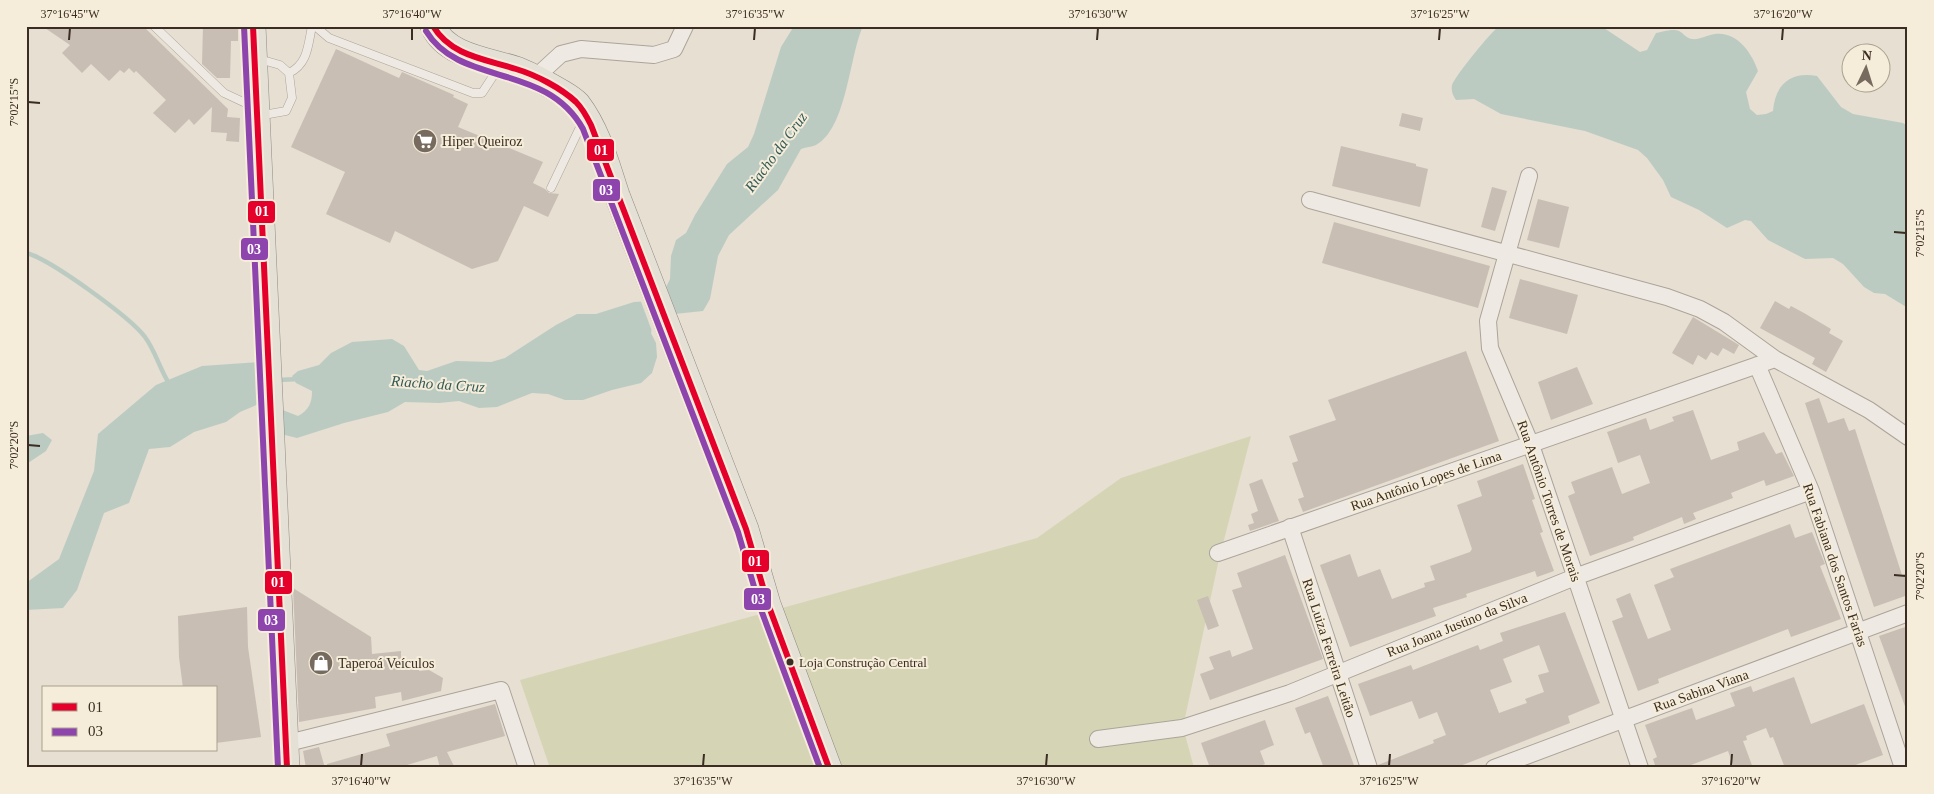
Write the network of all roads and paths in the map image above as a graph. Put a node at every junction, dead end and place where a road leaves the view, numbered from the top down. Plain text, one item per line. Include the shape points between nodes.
1 (154, 26) edge
2 (253, 26) edge
3 (313, 26) edge
4 (433, 26) edge
5 (685, 26) edge
6 (254, 58) junction
7 (501, 65) junction
8 (289, 73) junction
9 (536, 77) junction
10 (258, 110) junction
11 (585, 117) junction
12 (1529, 176) dead end
13 (551, 188) dead end
14 (1310, 200) dead end
15 (1507, 255) junction
16 (1775, 358) junction
17 (1757, 365) junction
18 (1908, 437) edge
19 (1531, 444) junction
20 (1811, 492) junction
21 (1290, 527) junction
22 (1218, 554) dead end
23 (1575, 577) junction
24 (1908, 613) edge
25 (1859, 633) junction
26 (1337, 674) junction
27 (1624, 719) junction
28 (1098, 739) dead end
29 (286, 756) edge
30 (527, 768) edge
31 (829, 768) edge
32 (1369, 768) edge
33 (1494, 768) edge
34 (1640, 768) edge
35 (1903, 768) edge

1 - 10 lane via 224,93
2 - 6 main road
3 - 7 lane via 329,38 473,93 482,93
3 - 8 lane via 307,55
4 - 7 main road via 448,45
5 - 9 street via 674,49 654,56 581,49 561,54
6 - 8 lane via 280,65
6 - 10 main road
7 - 9 main road
8 - 10 lane via 292,98 286,112 269,114
9 - 11 main road via 577,103
10 - 29 main road
11 - 13 lane
11 - 31 main road via 600,145 746,529 768,604
12 - 15 street, Rua Antônio Torres de Morais
14 - 15 street
15 - 16 street via 1668,297 1700,309
15 - 19 street, Rua Antônio Torres de Morais via 1488,321 1488,335 1490,348
16 - 17 street, Rua Antônio Lopes de Lima
16 - 18 street via 1870,410
17 - 19 street, Rua Antônio Lopes de Lima
17 - 20 street, Rua Fabiana dos Santos Farias
19 - 21 street, Rua Antônio Lopes de Lima
19 - 23 street, Rua Antônio Torres de Morais
20 - 23 street, Rua Joana Justino da Silva
20 - 25 street, Rua Fabiana dos Santos Farias
21 - 22 street, Rua Antônio Lopes de Lima
21 - 26 street, Rua Luiza Ferreira Leitão
23 - 26 street, Rua Joana Justino da Silva
23 - 27 street, Rua Antônio Torres de Morais
24 - 25 street, Rua Sabina Viana
25 - 27 street, Rua Sabina Viana
25 - 35 street, Rua Fabiana dos Santos Farias
26 - 28 street, Rua Joana Justino da Silva via 1191,726
26 - 32 street, Rua Luiza Ferreira Leitão
27 - 33 street, Rua Sabina Viana
27 - 34 street, Rua Antônio Torres de Morais
29 - 30 street via 501,690

